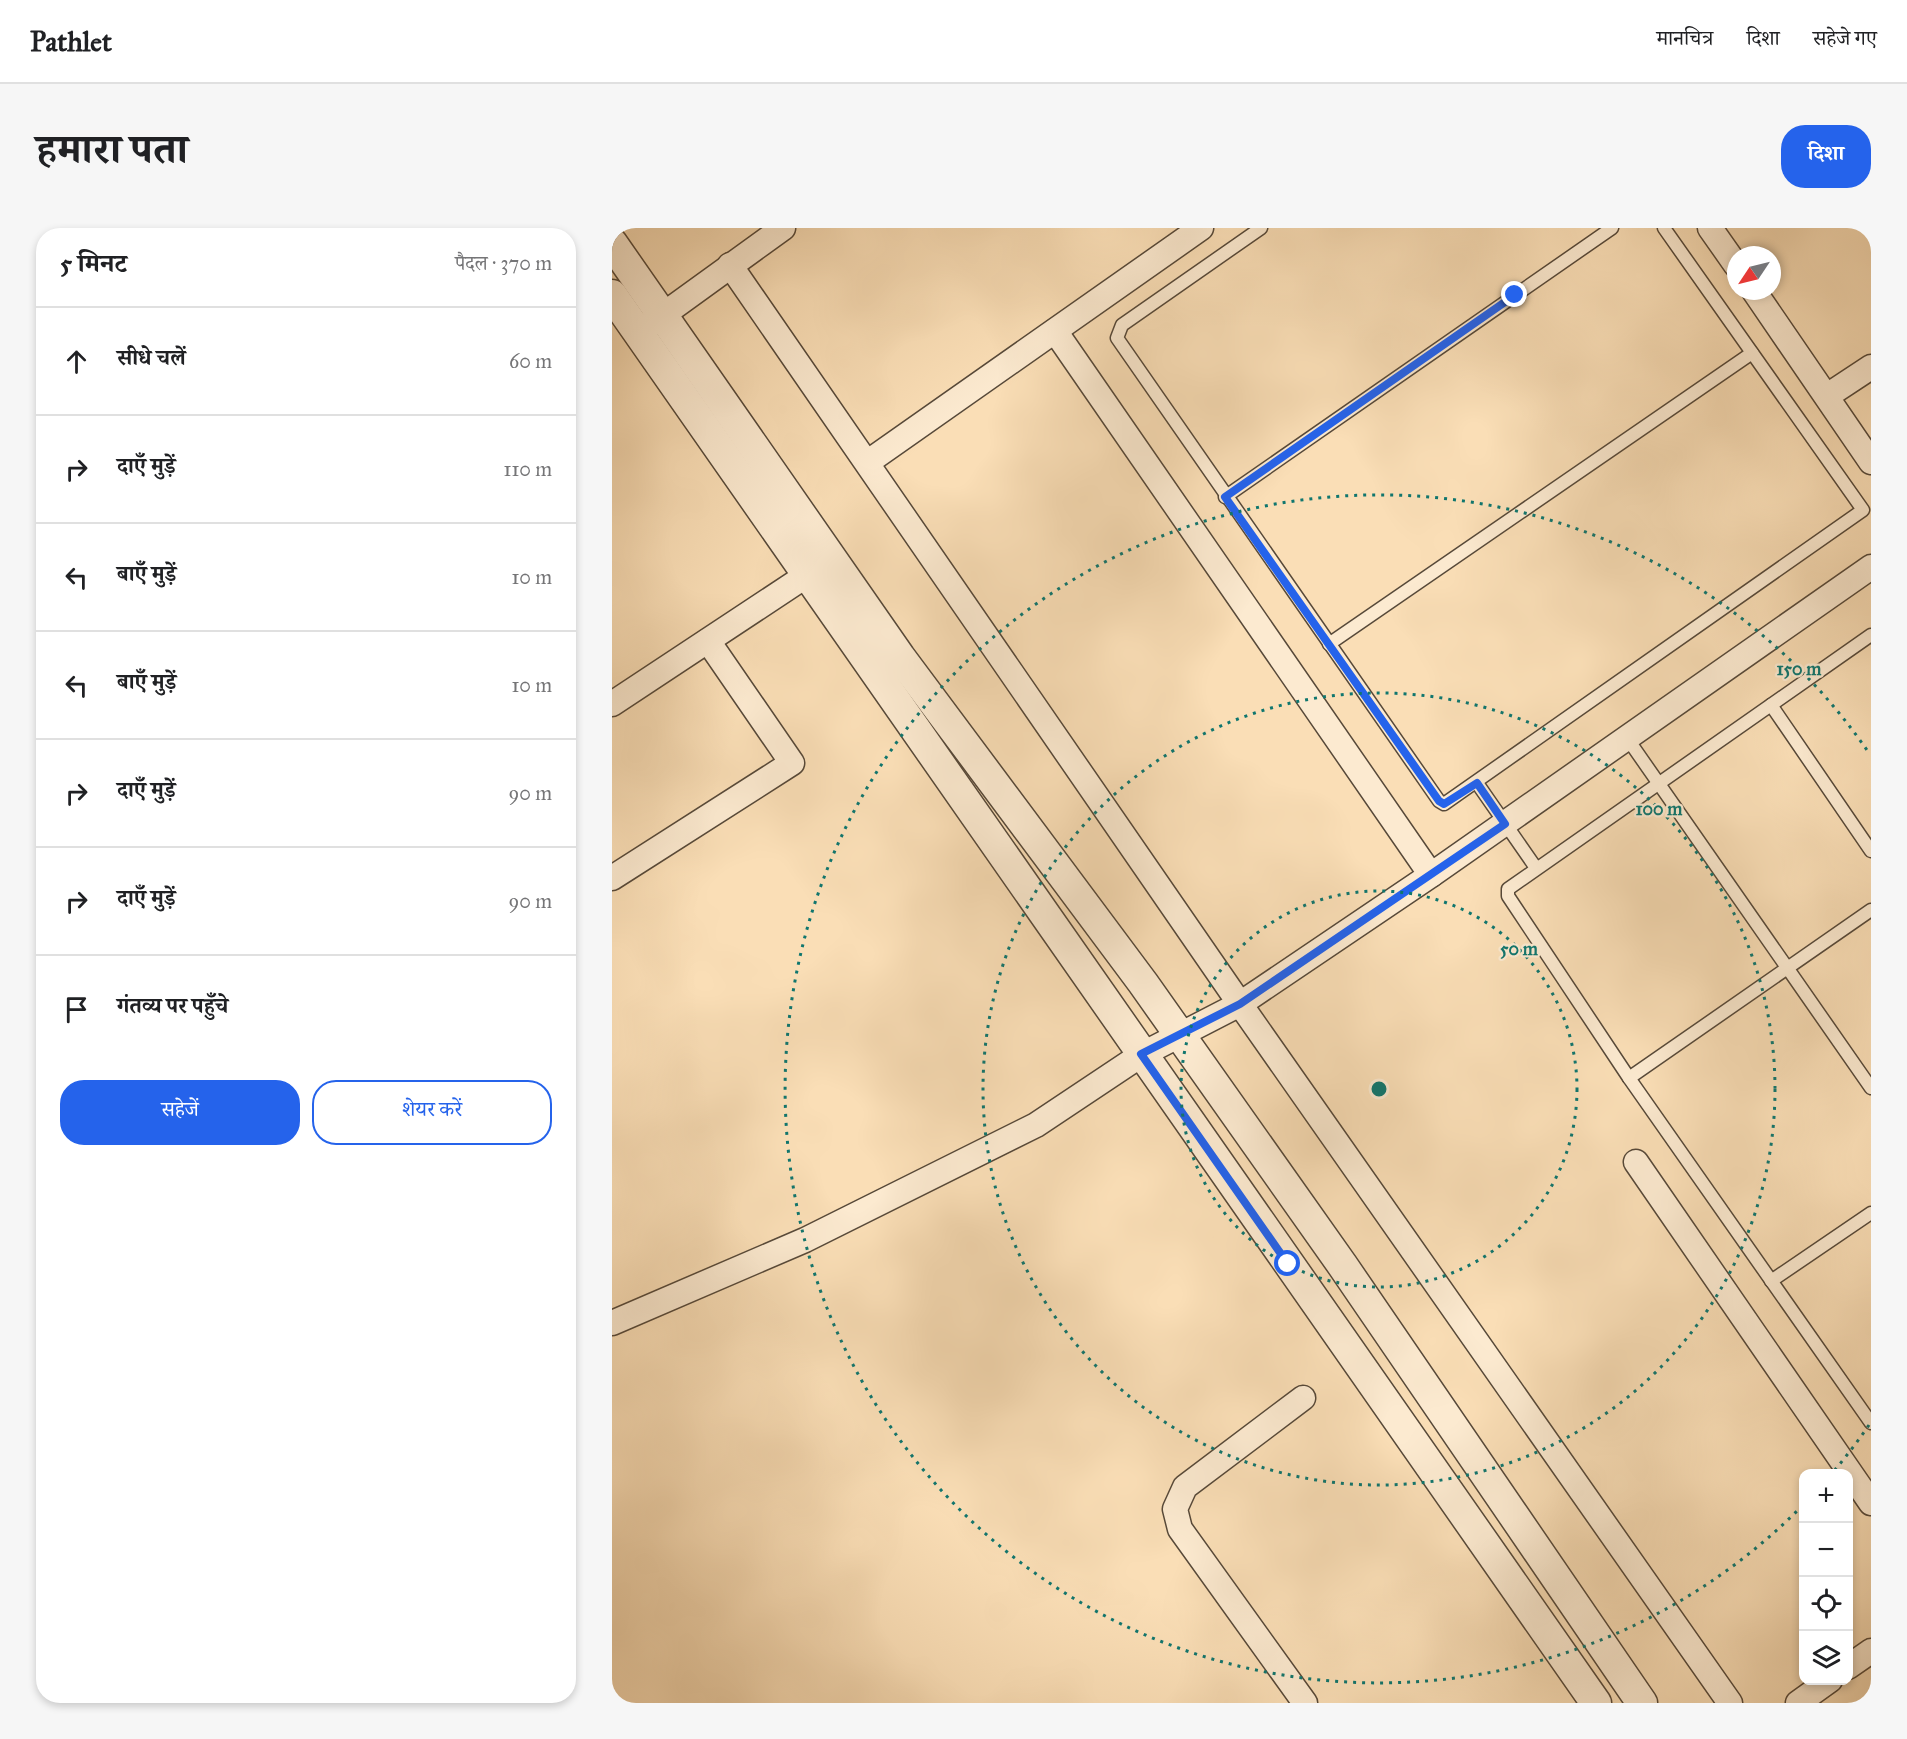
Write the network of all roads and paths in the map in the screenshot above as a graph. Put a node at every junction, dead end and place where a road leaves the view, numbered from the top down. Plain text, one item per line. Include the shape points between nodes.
1 (783, 228) edge
2 (1201, 228) edge
3 (1261, 228) edge
4 (1612, 228) edge
5 (1664, 228) edge
6 (1710, 228) edge
7 (612, 243) edge
8 (1727, 252) edge
9 (730, 265) junction
10 (612, 295) edge
11 (1760, 300) edge
12 (650, 324) junction
13 (1055, 331) junction
14 (1752, 353) junction
15 (1871, 366) edge
16 (1827, 396) junction
17 (868, 462) junction
18 (1871, 462) edge
19 (1225, 497) junction
20 (1871, 567) edge
21 (807, 575) junction
22 (1871, 635) edge
23 (708, 641) junction
24 (1329, 644) junction
25 (612, 704) edge
26 (1771, 705) junction
27 (1626, 738) junction
28 (1477, 783) junction
29 (1658, 783) junction
30 (1505, 824) junction
31 (1871, 851) edge
32 (1536, 868) junction
33 (1431, 875) junction
34 (612, 878) edge
35 (1871, 910) edge
36 (1787, 968) junction
37 (1240, 1004) junction
38 (1179, 1035) junction
39 (1141, 1054) junction
40 (1629, 1078) junction
41 (1871, 1088) edge
42 (1636, 1162) dead end
43 (1871, 1213) edge
44 (1771, 1281) junction
45 (612, 1323) edge
46 (1303, 1398) dead end
47 (1871, 1423) edge
48 (1871, 1503) edge
49 (1871, 1651) edge
50 (1853, 1664) edge
51 (1823, 1685) edge
52 (1305, 1703) edge
53 (1596, 1703) edge
54 (1642, 1703) edge
55 (1730, 1703) edge
56 (1798, 1703) edge

1 - 9 street
2 - 13 street
3 - 19 lane via 1122,325 1117,334 1118,343
4 - 19 lane
5 - 14 lane
6 - 8 street
7 - 12 street
9 - 12 street
9 - 17 street
10 - 12 street
11 - 16 street
12 - 21 street
12 - 38 street
13 - 17 street
13 - 33 street
14 - 24 lane
14 - 28 lane via 1863,510
15 - 16 street
16 - 18 street
17 - 37 street
19 - 24 lane
20 - 27 street
21 - 23 street
21 - 39 street
22 - 26 lane
23 - 25 street
23 - 34 street via 792,763
24 - 28 lane via 1439,801 1450,802
26 - 29 lane
26 - 31 lane
27 - 29 lane
27 - 30 street
28 - 30 lane
29 - 32 lane
29 - 36 lane
30 - 32 lane
30 - 33 street
32 - 40 lane via 1512,884 1509,896
33 - 37 street
35 - 36 lane
36 - 40 lane
36 - 41 lane
37 - 38 street
37 - 55 street
38 - 39 street
38 - 54 street via 1343,1266
39 - 45 street via 1036,1125 805,1240
39 - 53 street
40 - 44 lane
42 - 48 street
43 - 44 lane
44 - 47 lane
46 - 52 street via 1185,1487 1175,1509 1180,1529
49 - 50 street
51 - 56 street

